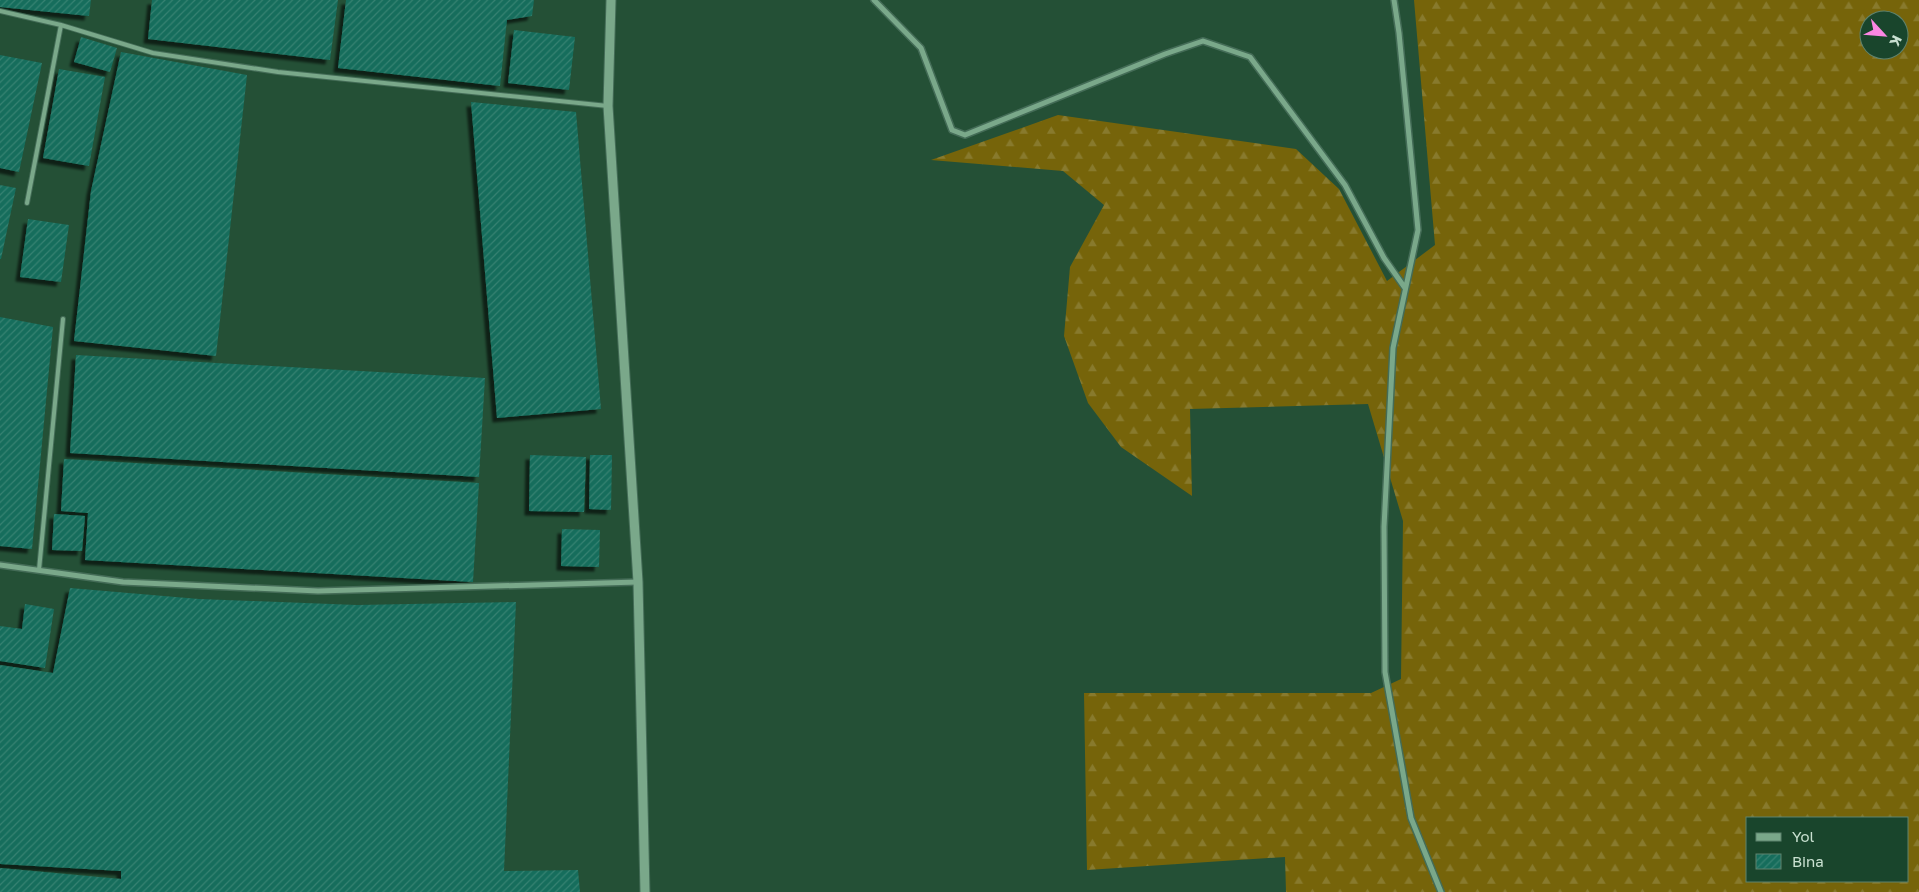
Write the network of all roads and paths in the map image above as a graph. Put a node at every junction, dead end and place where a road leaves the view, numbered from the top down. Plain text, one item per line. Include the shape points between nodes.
1 (611, 0) edge
2 (874, 0) edge
3 (1394, 0) edge
4 (0, 11) edge
5 (61, 25) junction
6 (608, 106) junction
7 (27, 203) dead end
8 (1405, 288) junction
9 (63, 319) dead end
10 (0, 565) edge
11 (39, 570) junction
12 (638, 582) junction
13 (645, 892) edge
14 (1441, 892) edge

1 - 6 street
2 - 8 street via 921,48 952,130 965,135 1203,41 1250,57 1345,185 1384,258
3 - 8 street via 1418,230
4 - 5 lane
5 - 6 lane via 153,53 278,72
5 - 7 lane
6 - 12 street
8 - 14 street via 1393,348 1384,527 1385,672 1411,818
9 - 11 lane
10 - 11 street
11 - 12 street via 123,582 318,591
12 - 13 street

